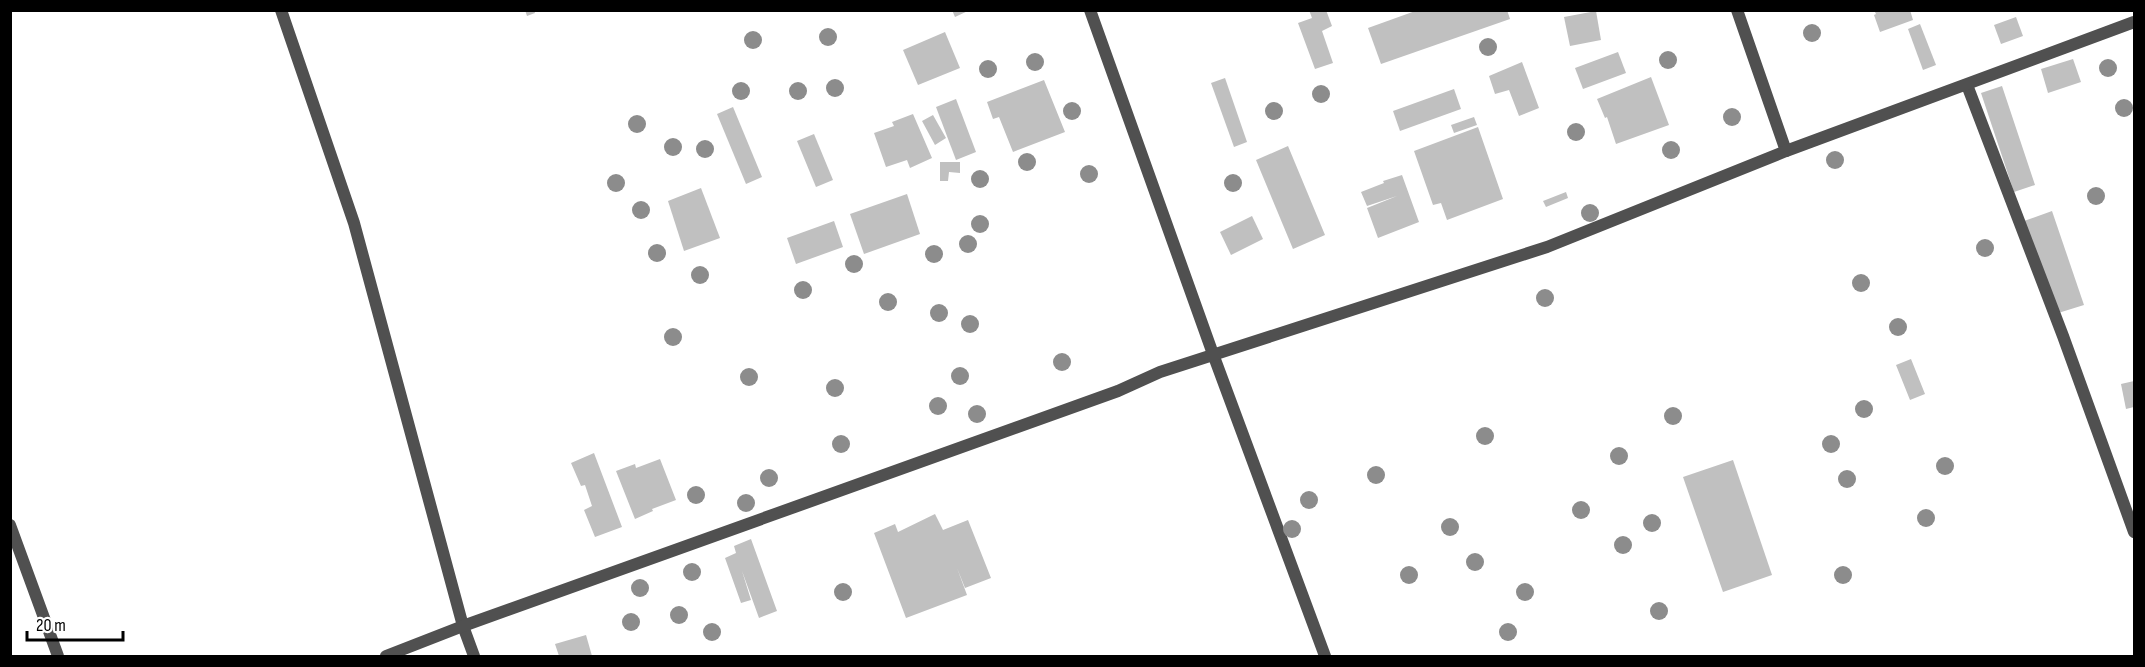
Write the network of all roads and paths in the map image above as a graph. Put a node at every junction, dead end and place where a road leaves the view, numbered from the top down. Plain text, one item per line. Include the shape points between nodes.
1 (281, 10) edge
2 (1090, 10) edge
3 (1737, 10) edge
4 (2134, 22) edge
5 (1967, 85) junction
6 (1786, 151) junction
7 (1213, 354) junction
8 (10, 525) edge
9 (2134, 532) edge
10 (463, 626) junction
11 (57, 657) edge
12 (386, 657) edge
13 (474, 657) edge
14 (1325, 657) edge

1 - 10 street via 354,223
2 - 7 street
3 - 6 street
4 - 5 street
5 - 6 street
5 - 9 street
6 - 7 street via 1547,247
7 - 10 street
7 - 14 street
8 - 11 street
10 - 12 street
10 - 13 street

